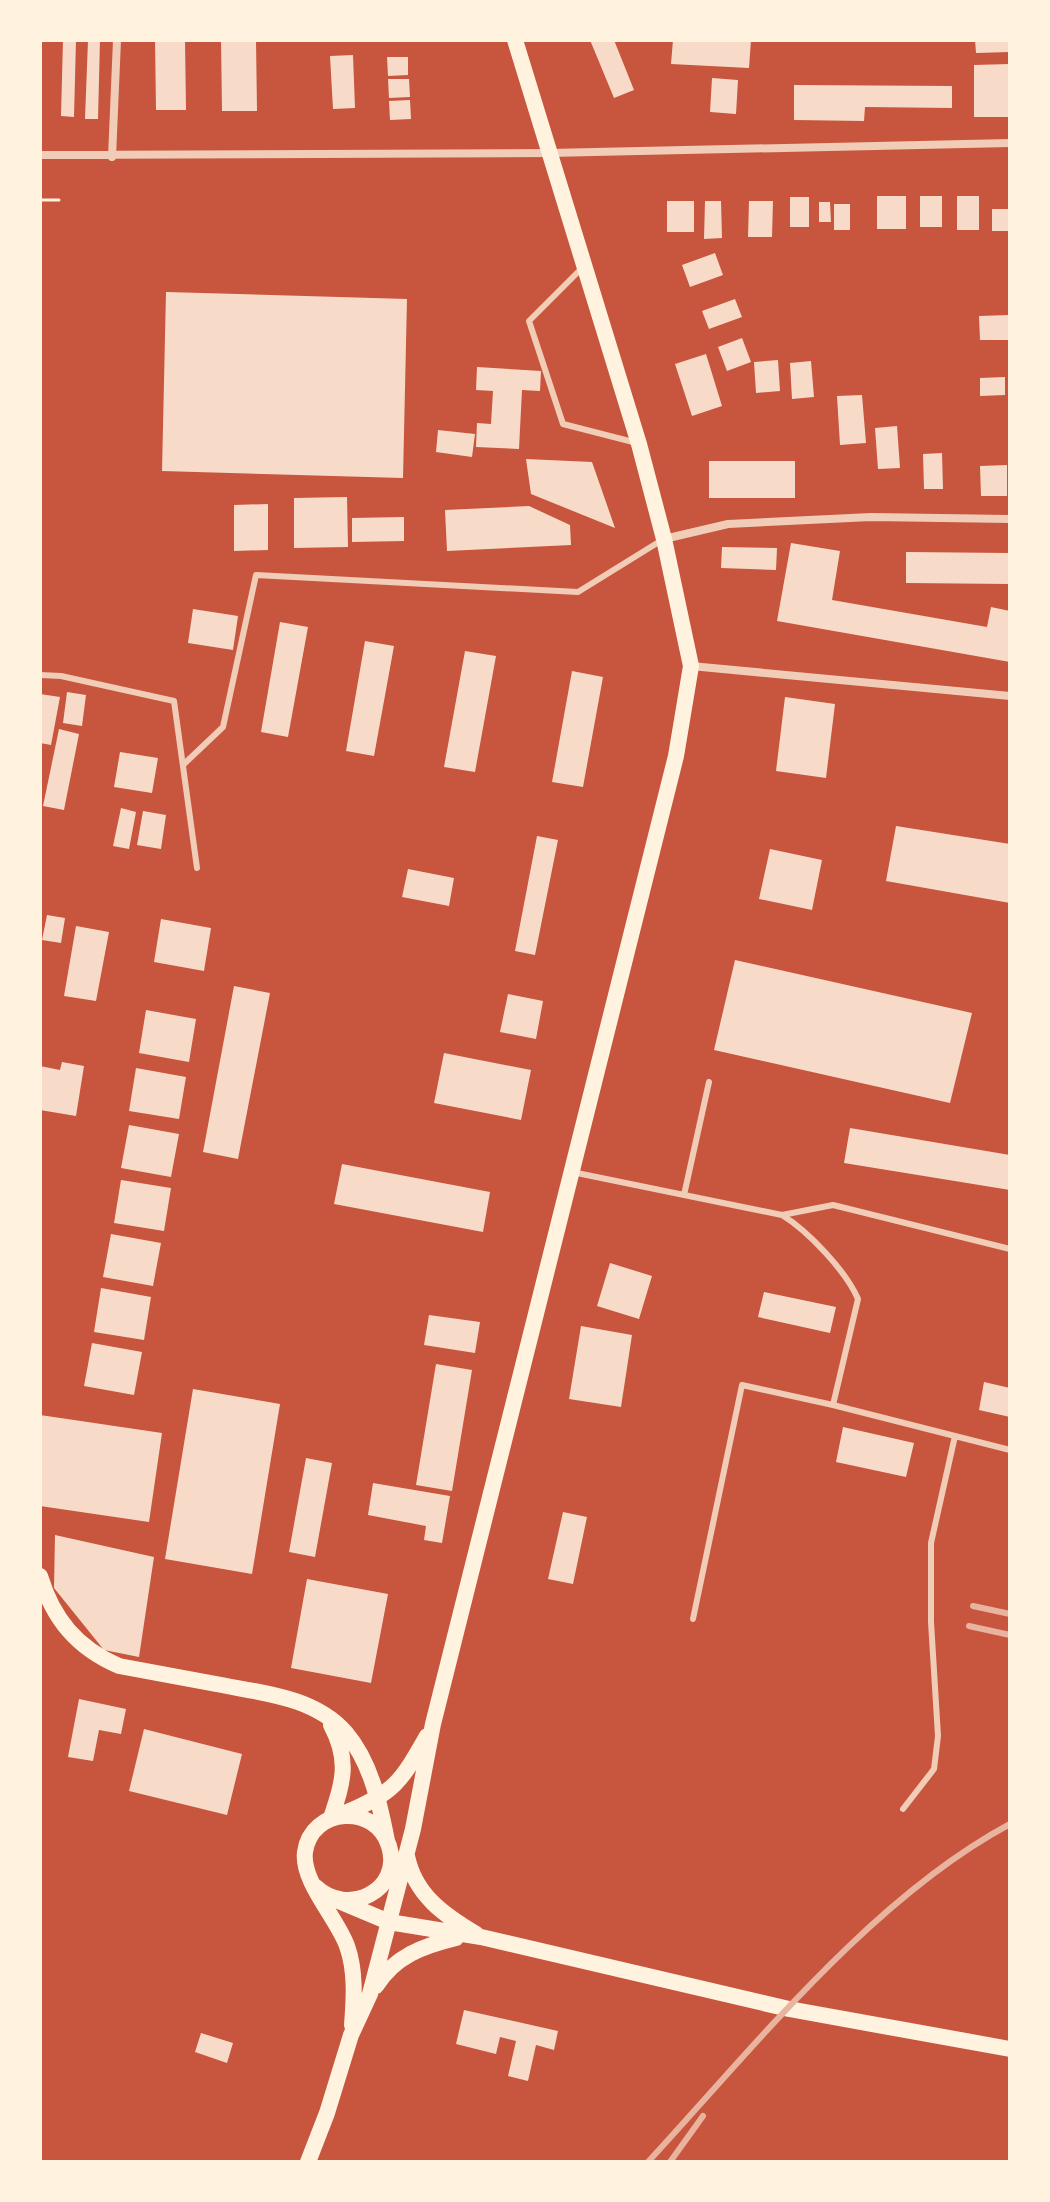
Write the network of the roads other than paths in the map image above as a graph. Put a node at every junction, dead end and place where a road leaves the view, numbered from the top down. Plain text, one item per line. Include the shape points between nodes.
1 (117, 40) edge
2 (515, 40) edge
3 (1010, 143) edge
4 (549, 153) junction
5 (40, 155) edge
6 (112, 157) junction
7 (584, 265) junction
8 (639, 444) junction
9 (1010, 519) edge
10 (664, 539) junction
11 (691, 666) junction
12 (40, 675) edge
13 (1010, 696) edge
14 (183, 765) junction
15 (197, 868) dead end
16 (709, 1082) dead end
17 (572, 1172) junction
18 (684, 1195) junction
19 (782, 1215) junction
20 (1010, 1249) edge
21 (833, 1405) junction
22 (955, 1436) junction
23 (1010, 1450) edge
24 (42, 1582) edge
25 (40, 1606) edge
26 (693, 1619) dead end
27 (327, 1717) junction
28 (433, 1724) junction
29 (377, 1799) junction
30 (903, 1809) dead end
31 (335, 1817) junction
32 (387, 1841) junction
33 (407, 1855) junction
34 (385, 1880) junction
35 (316, 1887) junction
36 (339, 1901) junction
37 (389, 1922) junction
38 (473, 1937) junction
39 (370, 1994) junction
40 (351, 2035) junction
41 (1010, 2049) edge
42 (308, 2162) edge

1 - 6 street
2 - 4 main road
3 - 4 street
4 - 6 street
4 - 7 main road
5 - 6 street
7 - 8 main road
7 - 8 lane via 529,321 563,424
8 - 10 main road
9 - 10 street via 871,517 728,524
10 - 11 main road
10 - 14 lane via 578,592 256,575 223,727
11 - 13 street
11 - 17 main road via 676,756
12 - 14 lane via 174,701
14 - 15 lane
16 - 18 lane
17 - 18 lane
17 - 28 main road
18 - 19 lane
19 - 20 lane via 833,1205
19 - 21 lane via 851,1283 858,1299
21 - 22 lane
21 - 26 lane via 742,1385
22 - 23 lane
22 - 30 lane via 931,1543 938,1736 934,1769
24 - 25 lane
24 - 27 main road via 67,1631 103,1659 282,1697
27 - 29 main road via 355,1746
27 - 31 main road via 344,1757
28 - 29 main road via 397,1782
28 - 33 main road
29 - 31 main road
29 - 32 main road
31 - 32 main road via 368,1820
31 - 35 main road via 312,1833 305,1849 307,1872
32 - 34 main road via 391,1861
33 - 34 main road
33 - 37 main road
33 - 38 main road via 414,1880 435,1907
34 - 36 main road via 365,1898
35 - 36 main road
35 - 40 main road via 351,1956
36 - 37 main road
37 - 38 main road
37 - 39 main road
38 - 39 main road via 421,1948 399,1960
38 - 41 main road via 789,2009
39 - 40 main road
40 - 42 main road

